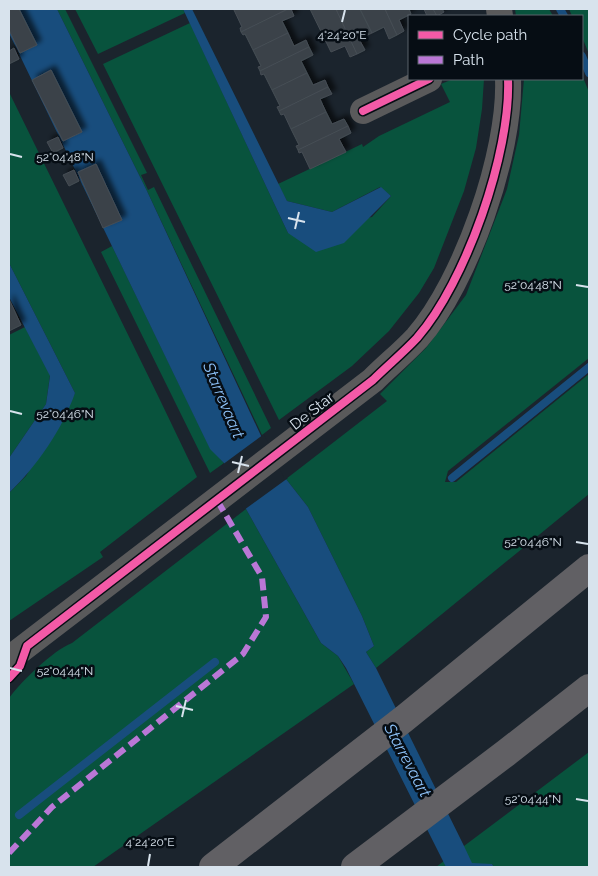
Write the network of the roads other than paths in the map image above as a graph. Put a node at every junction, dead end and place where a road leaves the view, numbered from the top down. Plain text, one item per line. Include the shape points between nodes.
1 (427, 80) edge
2 (508, 80) edge
3 (363, 110) dead end
4 (589, 568) edge
5 (9, 659) edge
6 (589, 688) edge
7 (213, 867) edge
8 (355, 867) edge

1 - 3 street
2 - 5 street, De Star via 506,120 491,188 476,231 449,291 417,337 373,380
4 - 7 highway via 379,739
6 - 8 highway

